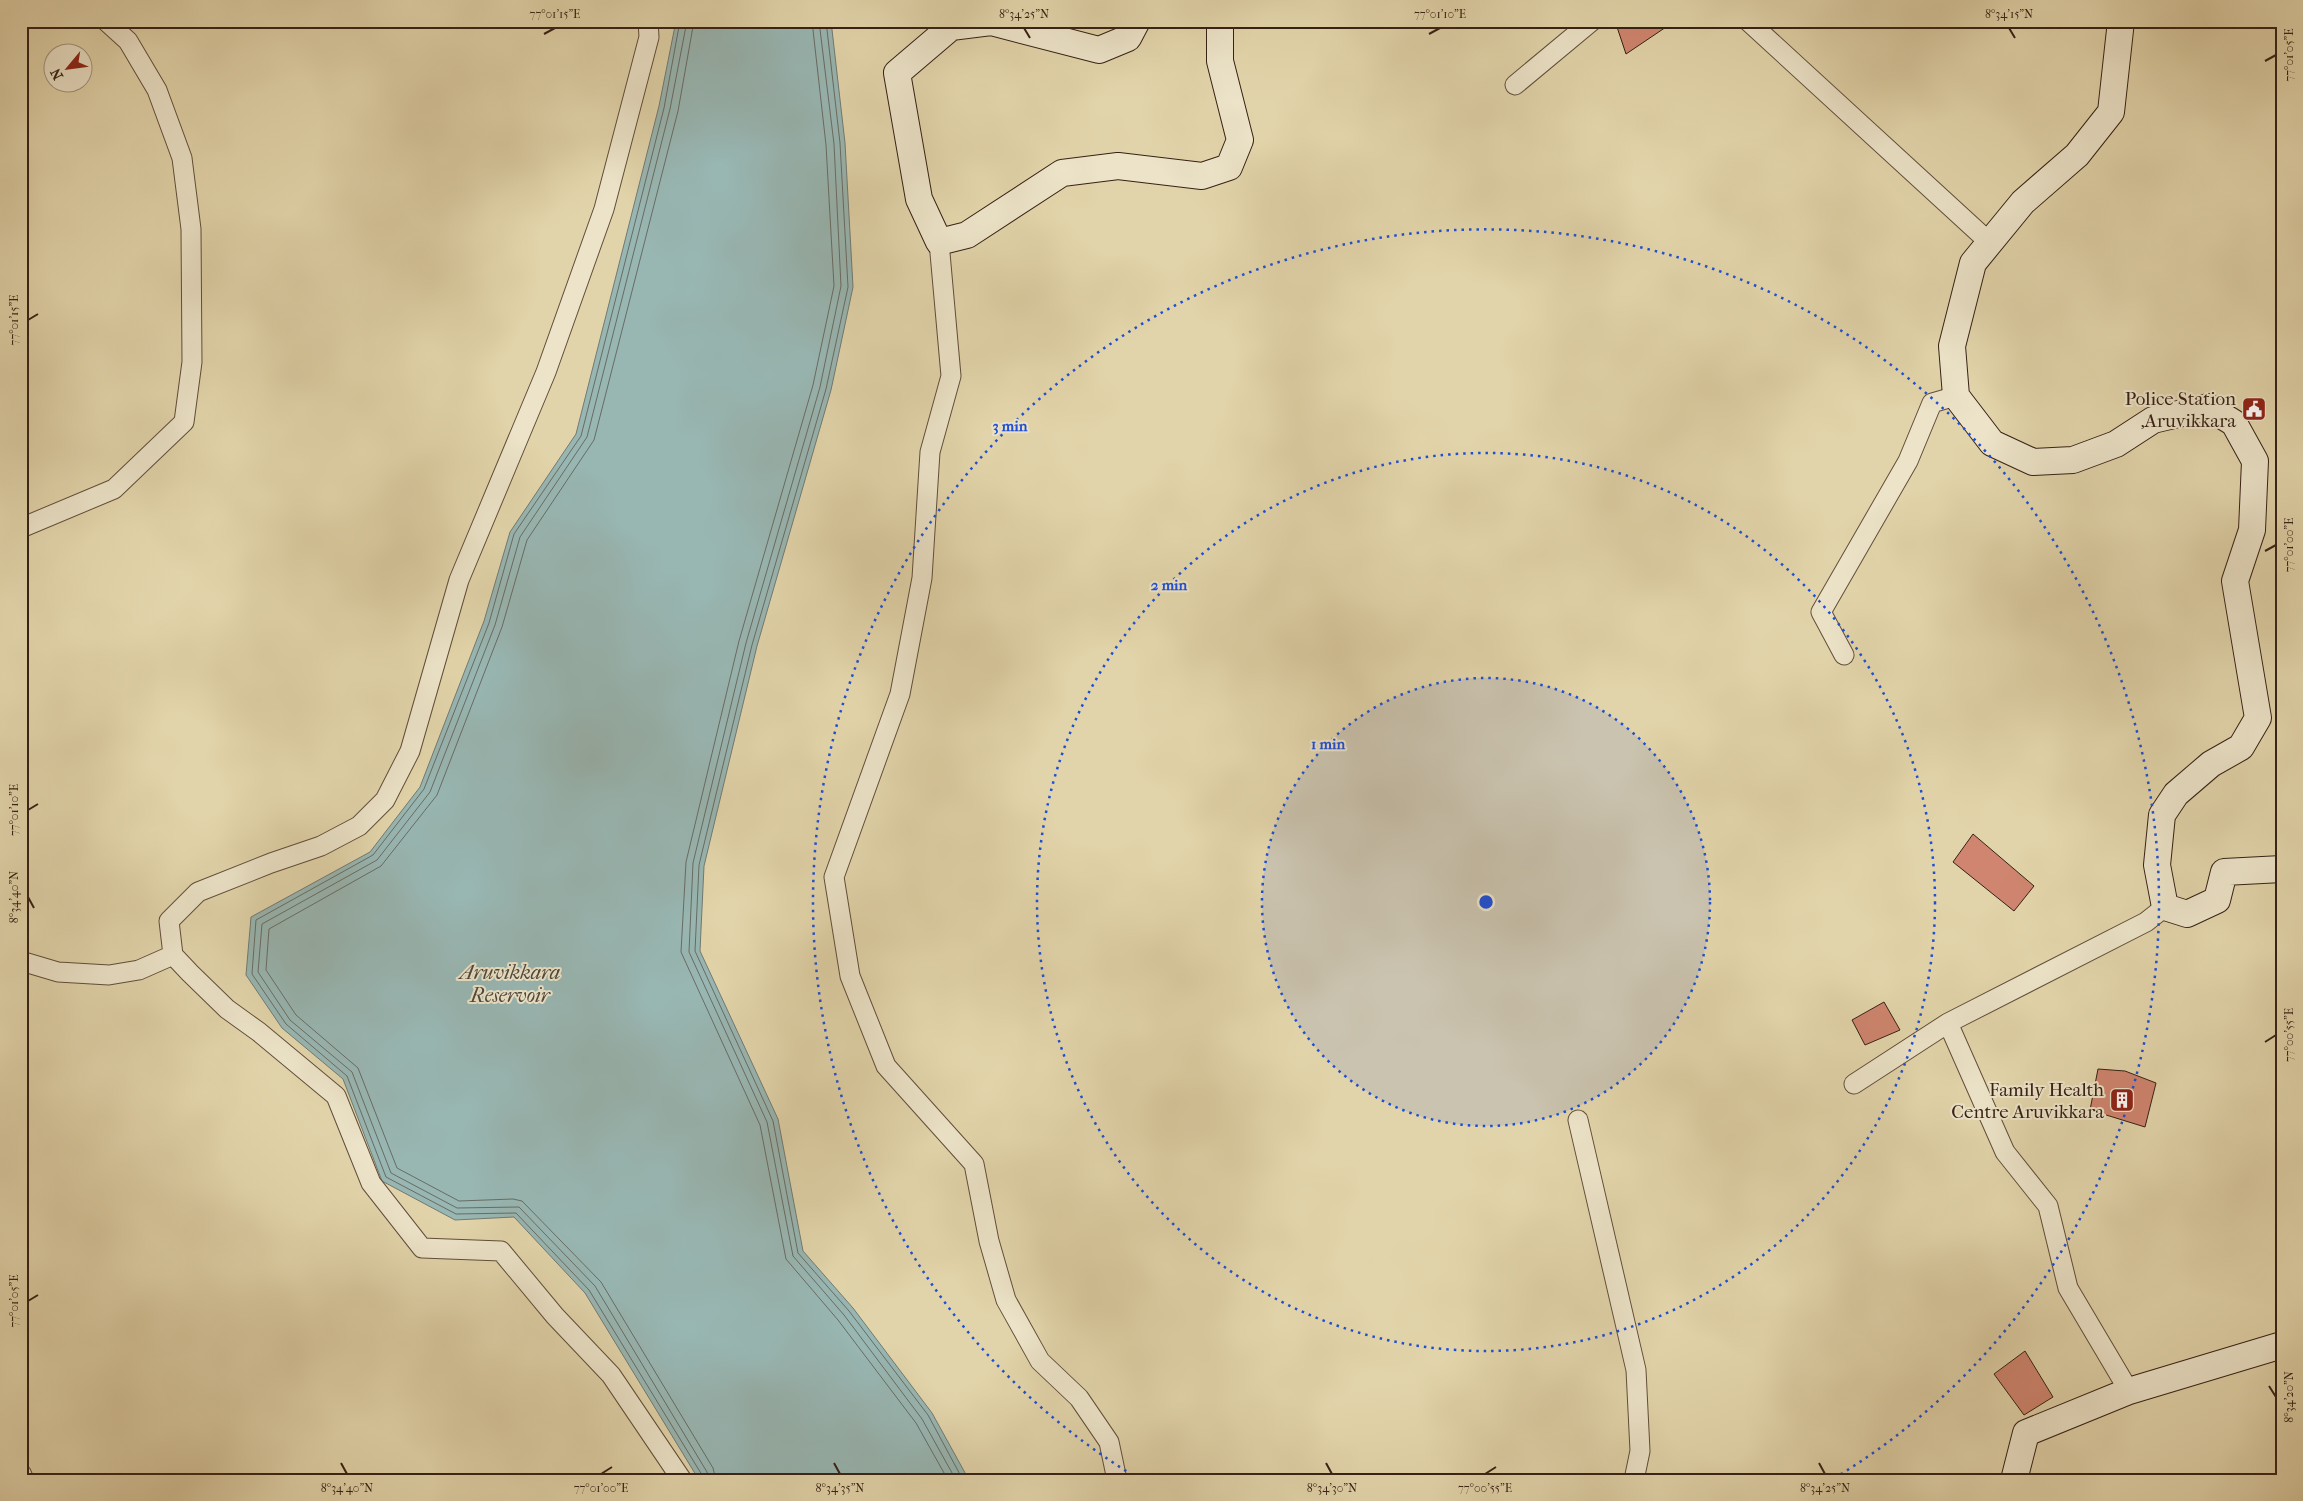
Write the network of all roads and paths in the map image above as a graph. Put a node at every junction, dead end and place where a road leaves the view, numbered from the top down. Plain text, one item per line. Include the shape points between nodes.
1 (106, 21) edge
2 (648, 21) edge
3 (1137, 21) edge
4 (1220, 21) edge
5 (1592, 21) edge
6 (1748, 21) edge
7 (2121, 21) edge
8 (933, 31) edge
9 (1514, 84) dead end
10 (939, 242) junction
11 (1989, 242) junction
12 (1956, 396) junction
13 (21, 528) edge
14 (1844, 655) dead end
15 (2282, 869) edge
16 (2165, 906) junction
17 (174, 955) junction
18 (21, 961) edge
19 (1948, 1023) junction
20 (1854, 1084) dead end
21 (1578, 1120) dead end
22 (2282, 1345) edge
23 (2129, 1391) junction
24 (21, 1473) edge
25 (24, 1480) edge
26 (682, 1480) edge
27 (1117, 1480) edge
28 (1634, 1480) edge
29 (2014, 1480) edge

1 - 13 street via 128,41 157,90 182,158 191,229 192,362 184,422 114,489
2 - 17 street via 650,37 604,209 546,372 459,580 410,751 385,800 359,826 321,846 198,892 169,921
3 - 8 street via 1128,38 1099,50 991,22
4 - 10 street via 1220,61 1240,140 1229,167 1202,176 1118,166 1062,173 967,235
5 - 9 street
6 - 11 street
7 - 11 street via 2112,112 2077,155 2023,202
8 - 10 street via 897,73 919,199
10 - 27 street via 951,376 930,452 922,578 900,694 834,877 850,976 886,1066 974,1164 989,1241 1006,1300 1040,1361 1080,1398 1109,1442
11 - 12 street via 1973,263 1952,346
12 - 14 street via 1932,403 1908,461 1820,612
12 - 16 street via 1992,443 2033,462 2073,460 2116,444 2152,420 2208,407 2234,422 2255,461 2252,530 2235,581 2258,718 2241,747 2211,764 2176,794 2162,815 2157,865
15 - 16 street via 2224,872 2217,900 2187,914
16 - 19 street via 2146,922
17 - 18 street via 139,970 109,975 58,972
17 - 26 street via 227,1010 259,1032 336,1096 371,1183 422,1248 501,1251 555,1316 611,1375
19 - 20 street
19 - 23 street via 2005,1152 2048,1206 2068,1288
21 - 28 street via 1636,1370 1640,1451
22 - 23 street
23 - 29 street via 2026,1433
24 - 25 street

